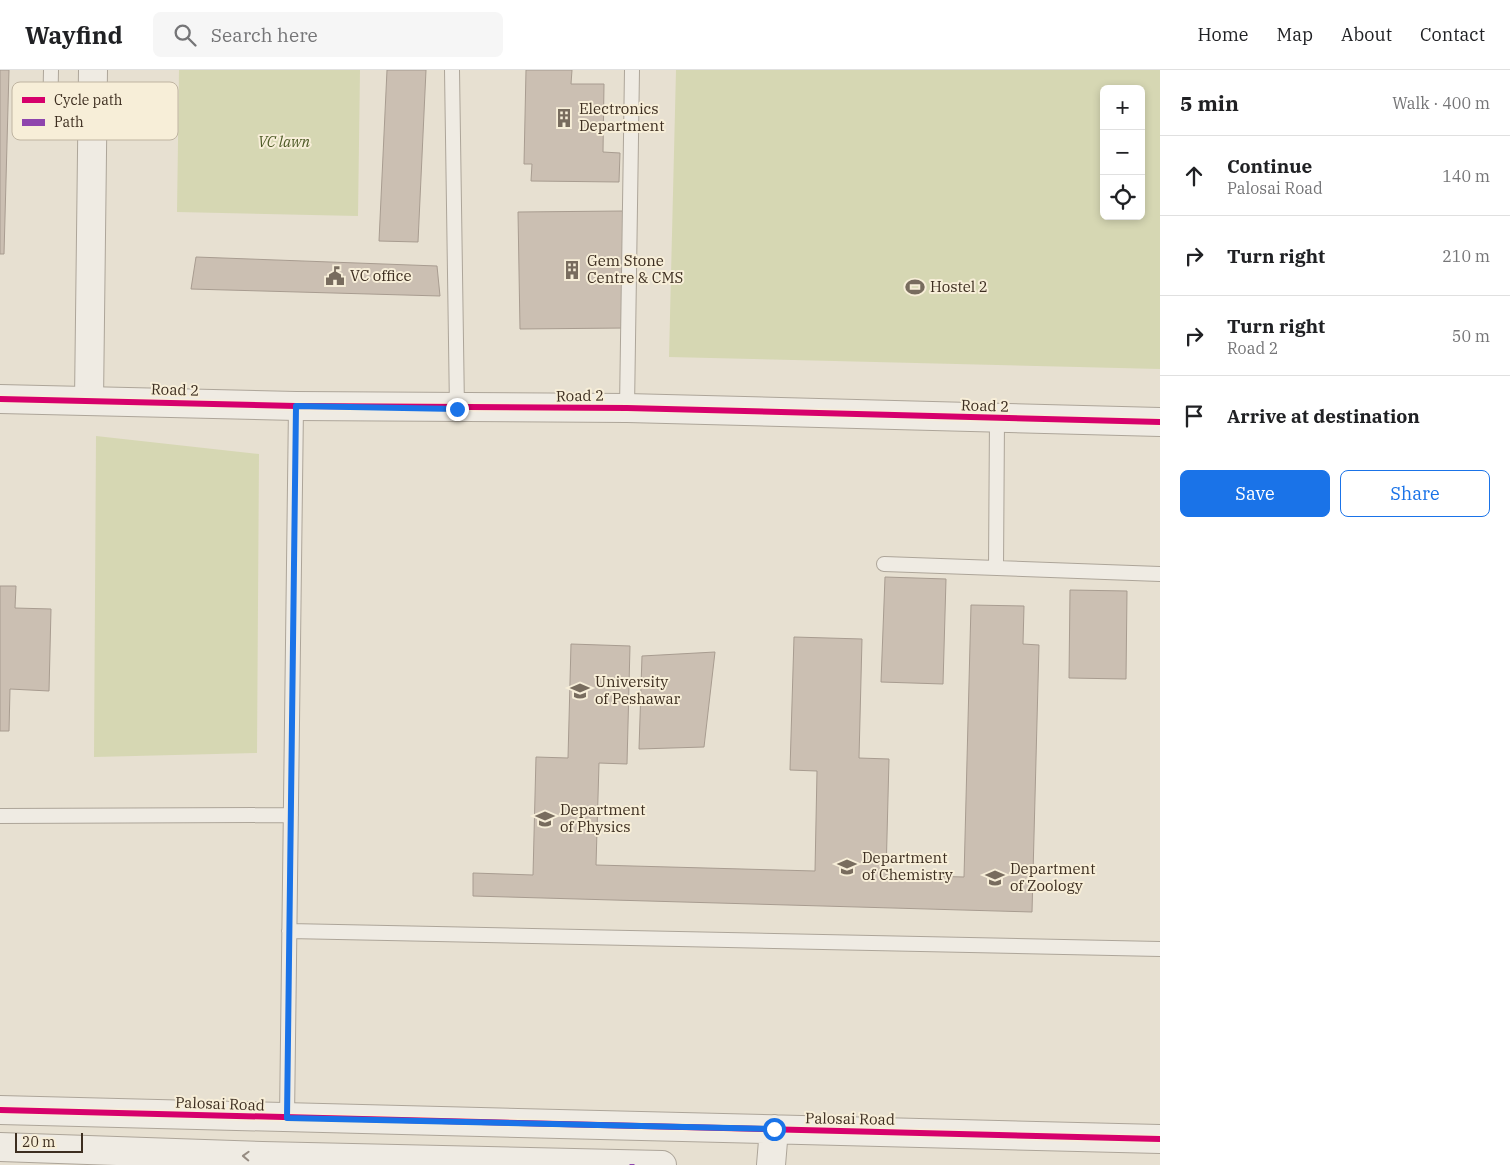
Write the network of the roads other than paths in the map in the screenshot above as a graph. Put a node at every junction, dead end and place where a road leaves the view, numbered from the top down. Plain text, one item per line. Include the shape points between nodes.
1 (452, 70) edge
2 (632, 70) edge
3 (92, 140) edge
4 (0, 399) edge
5 (89, 400) junction
6 (296, 406) junction
7 (627, 408) junction
8 (457, 409) junction
9 (997, 419) junction
10 (1160, 422) edge
11 (884, 564) dead end
12 (996, 568) junction
13 (1160, 574) edge
14 (291, 815) junction
15 (0, 816) edge
16 (289, 931) junction
17 (1160, 949) edge
18 (0, 1110) edge
19 (287, 1118) junction
20 (774, 1129) junction
21 (1160, 1139) edge
22 (0, 1147) edge
23 (632, 1165) edge
24 (662, 1165) edge
25 (771, 1165) edge

1 - 8 lane
2 - 7 lane
3 - 5 street
4 - 5 street, Road 2
5 - 6 street, Road 2
6 - 8 street, Road 2
6 - 14 lane
7 - 8 street, Road 2
7 - 9 street, Road 2
9 - 10 street, Road 2
9 - 12 lane
11 - 12 lane
12 - 13 lane
14 - 15 lane
14 - 16 lane
16 - 17 lane
16 - 19 lane
18 - 19 street, Palosai Road
19 - 20 street, Palosai Road
20 - 21 street, Palosai Road
20 - 25 street
23 -> 22 street
23 - 24 street

